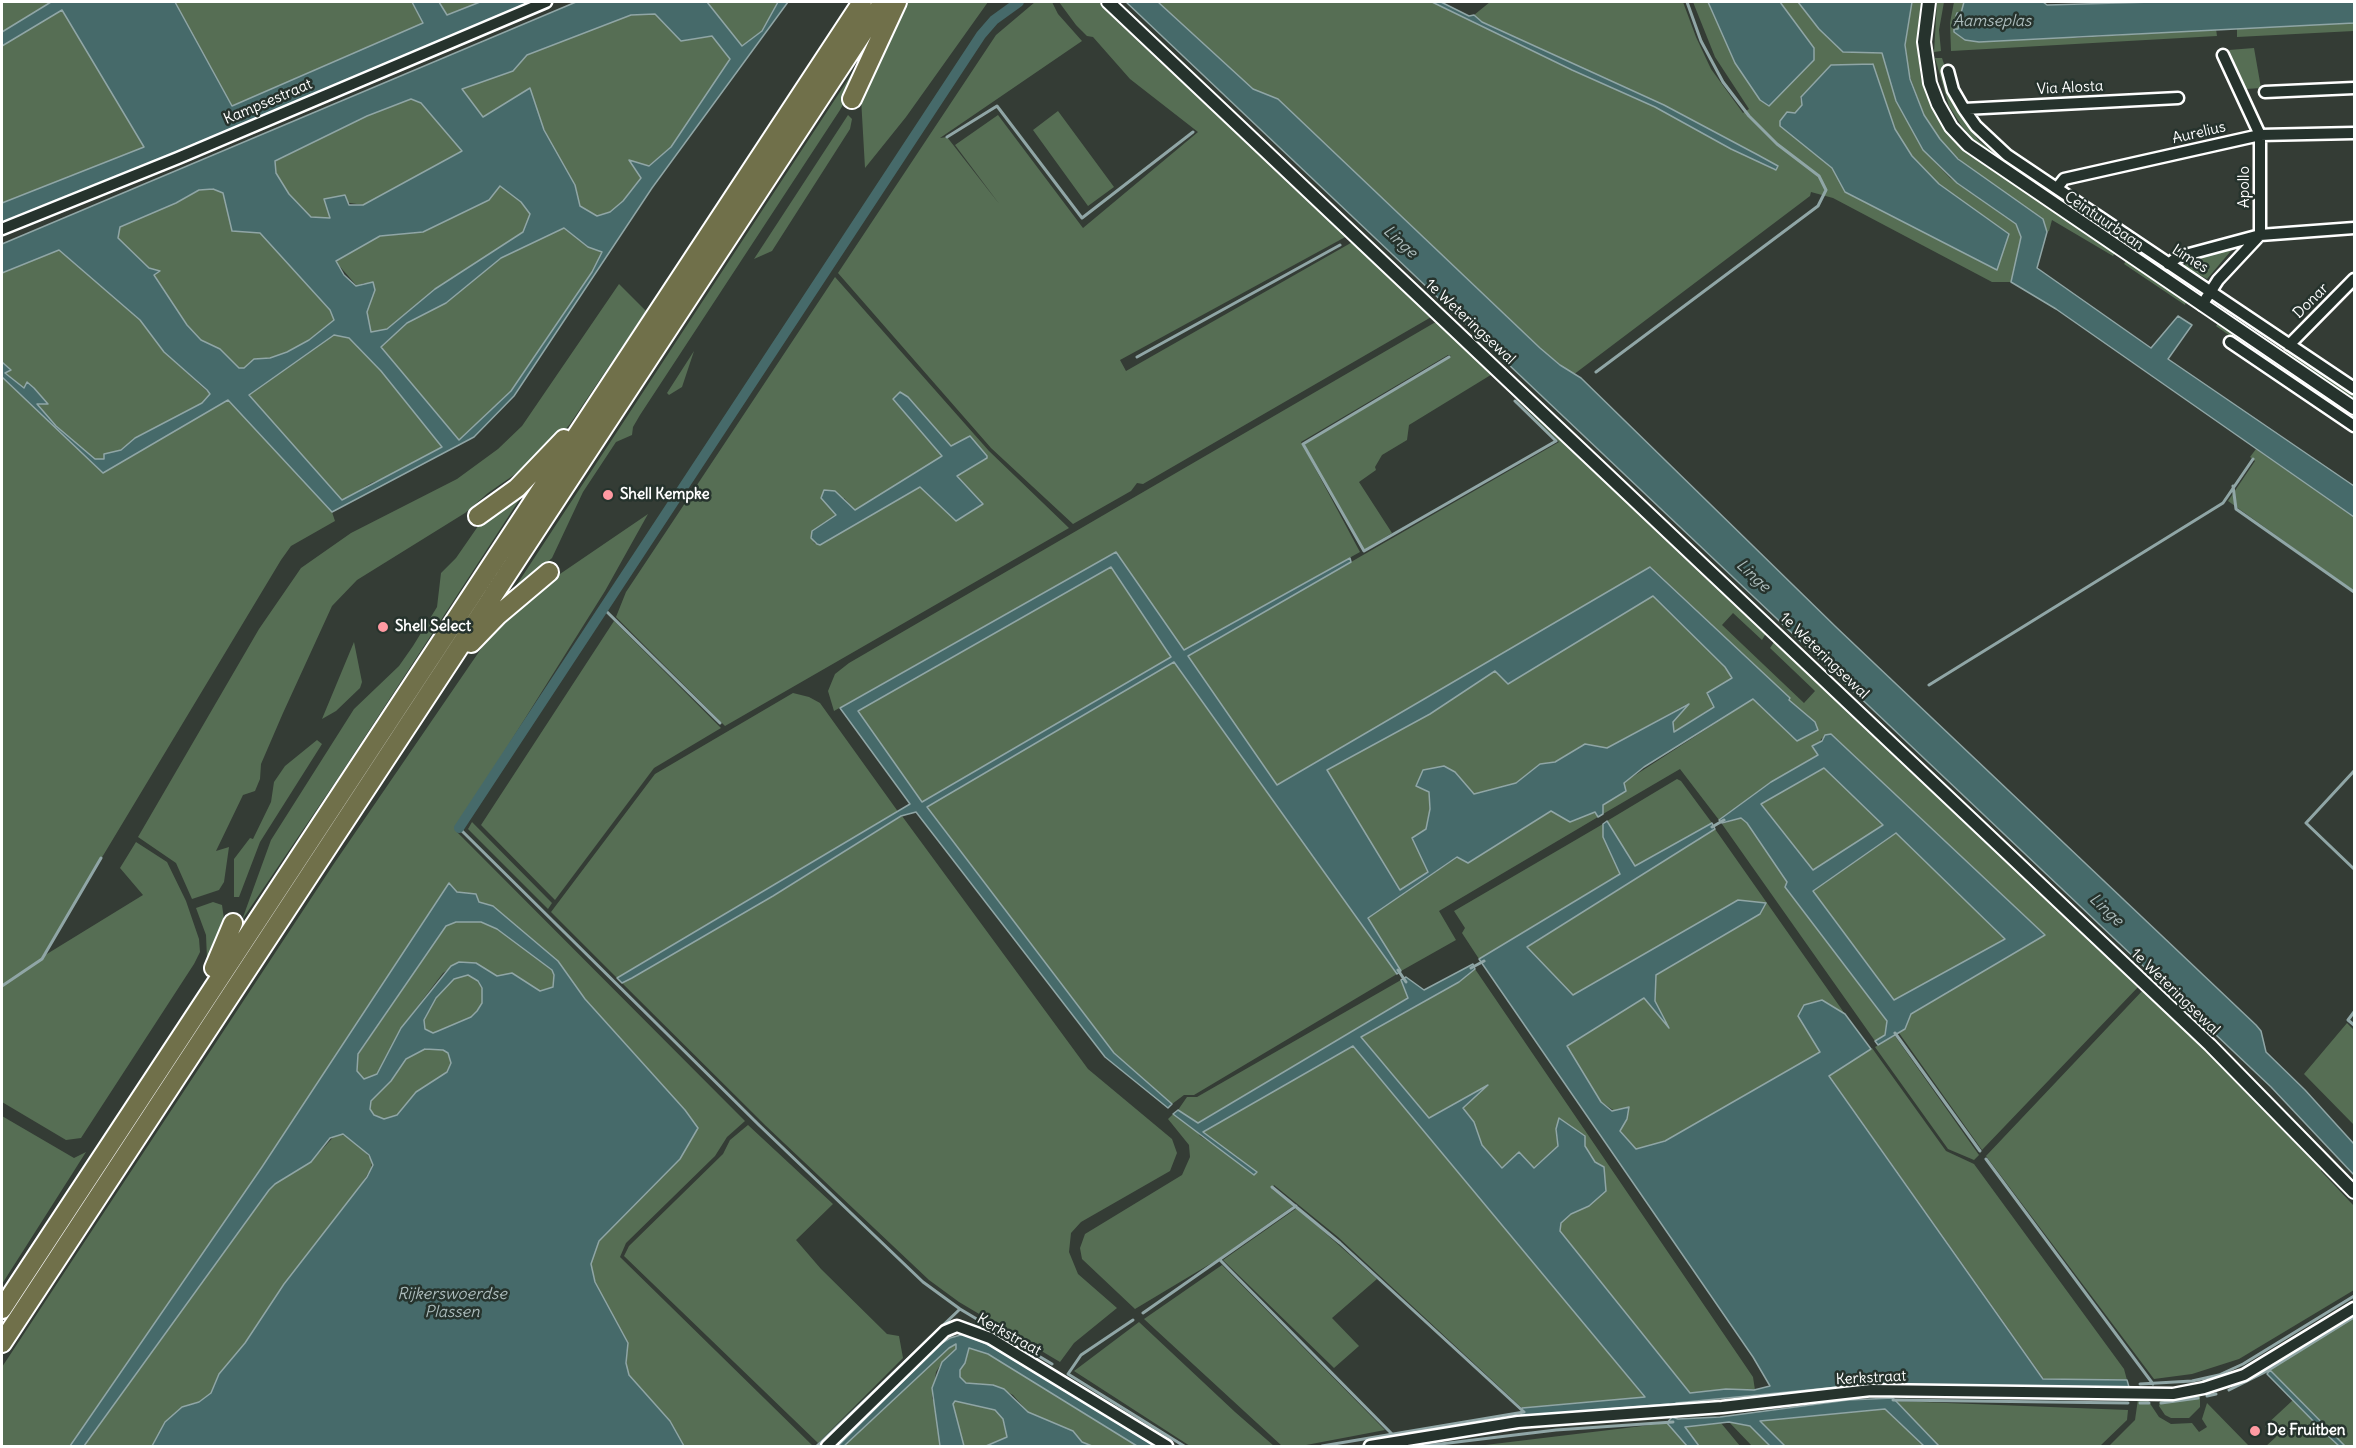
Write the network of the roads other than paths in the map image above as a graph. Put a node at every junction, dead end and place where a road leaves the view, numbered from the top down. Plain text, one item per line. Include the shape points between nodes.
1 (546, 2) edge
2 (862, 2) edge
3 (883, 2) edge
4 (897, 2) edge
5 (1108, 2) edge
6 (1929, 2) edge
7 (2223, 55) dead end
8 (1948, 71) dead end
9 (2355, 88) edge
10 (2265, 92) dead end
11 (2178, 98) dead end
12 (852, 99) dead end
13 (1964, 109) junction
14 (2355, 133) edge
15 (2260, 135) junction
16 (2057, 188) junction
17 (2355, 228) edge
18 (2, 229) edge
19 (2260, 235) junction
20 (2168, 264) junction
21 (2355, 279) edge
22 (2211, 290) junction
23 (2202, 305) junction
24 (2230, 342) dead end
25 (2289, 345) junction
26 (2280, 358) junction
27 (2272, 370) junction
28 (2355, 388) edge
29 (2355, 408) edge
30 (592, 410) junction
31 (2355, 426) edge
32 (478, 516) dead end
33 (549, 572) dead end
34 (455, 654) junction
35 (233, 923) dead end
36 (211, 991) junction
37 (2355, 1192) edge
38 (2355, 1308) edge
39 (2, 1309) edge
40 (2, 1343) edge
41 (827, 1446) edge
42 (1167, 1446) edge
43 (1370, 1446) edge

1 - 18 street, Kampsestraat
2 - 30 highway
3 - 34 highway
4 - 12 highway
5 - 37 street, 1e Weteringsewal via 2210,1045
6 - 23 street, Ceintuurbaan via 1924,42 1930,83 1952,127 1981,156
7 - 15 street, Apollo
8 - 13 street, Limes
9 - 10 street
11 - 13 street, Via Alosta
13 - 16 street, Limes via 1990,140
14 - 15 street, Aurelius
15 - 16 street, Aurelius via 2064,179
15 - 19 street, Apollo
16 - 20 street, Limes
17 - 19 street
19 - 20 street via 2178,257
19 - 22 street
20 - 22 street, Limes
21 - 25 street, Donar
22 - 23 street
22 - 25 street, Limes
23 - 26 street, Ceintuurbaan
24 - 27 street
25 - 28 street, Limes
26 - 27 street
26 - 29 street, Ceintuurbaan
27 - 31 street
30 - 32 highway via 517,488
30 - 36 highway
33 - 34 highway
34 - 40 highway
35 - 36 highway via 213,969
36 - 39 highway
38 - 43 street, Kerkstraat via 2244,1375 2173,1394 1871,1390 1722,1407 1518,1422
41 - 42 street, Kerkstraat via 945,1331 957,1326 990,1338

